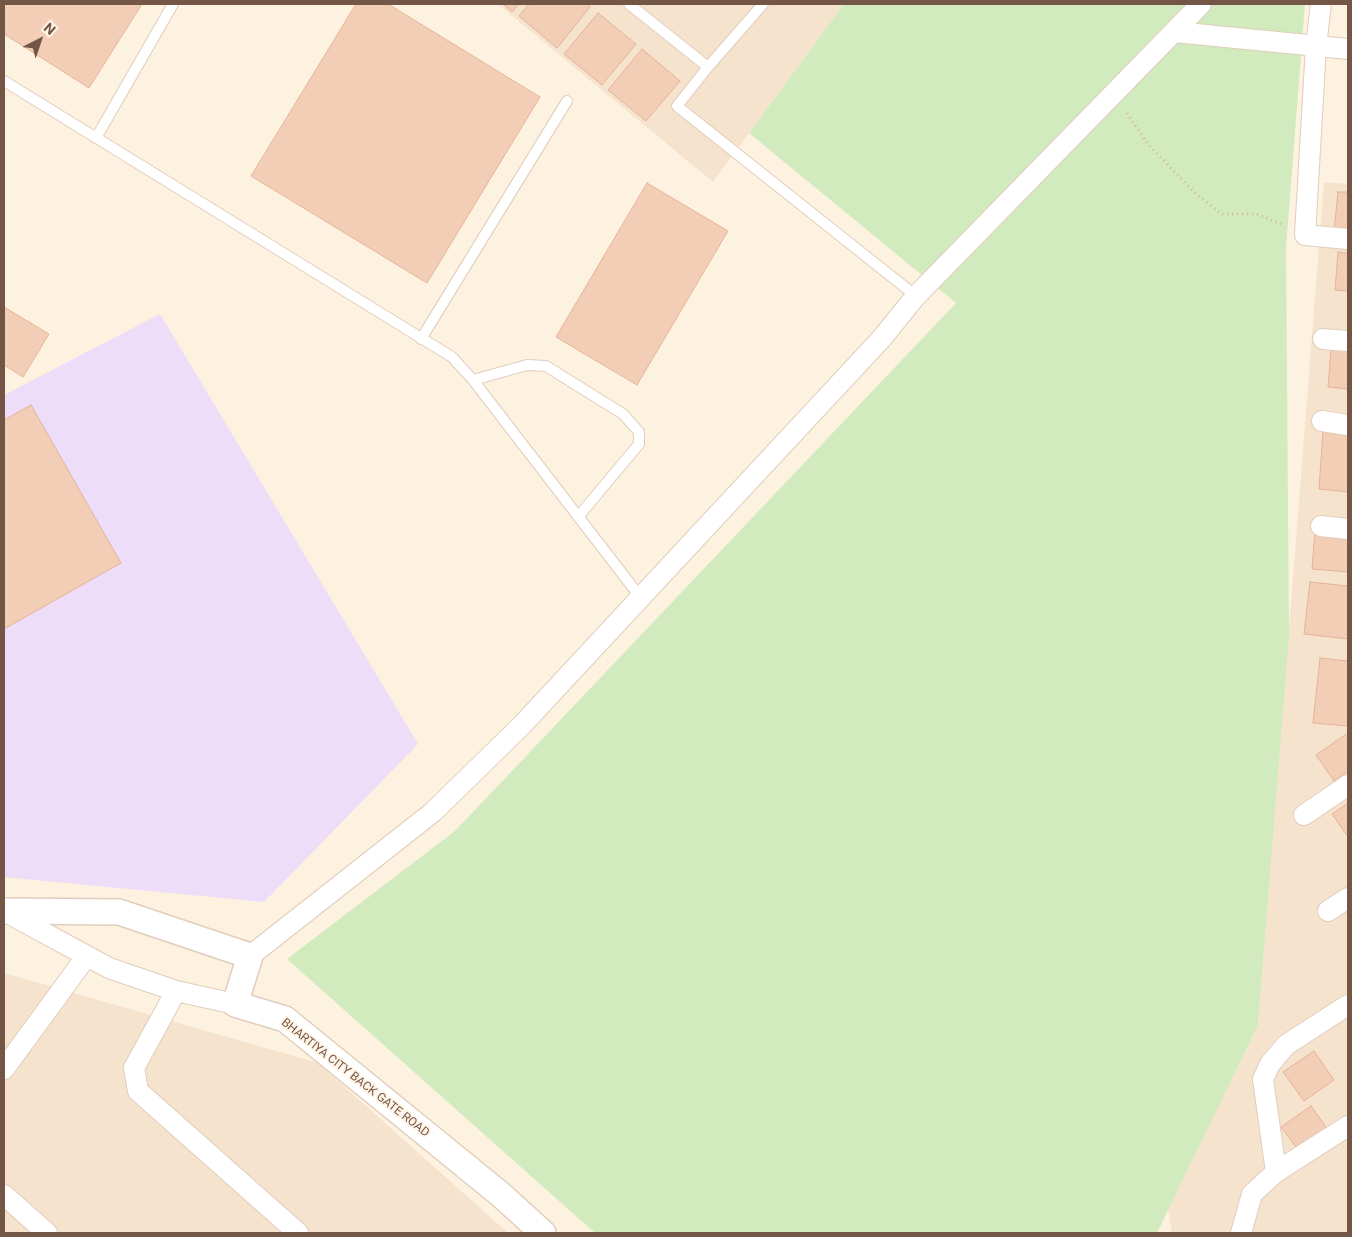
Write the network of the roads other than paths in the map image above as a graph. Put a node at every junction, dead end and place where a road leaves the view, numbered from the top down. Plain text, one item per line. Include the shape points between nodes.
1 (173, 4) edge
2 (629, 4) edge
3 (763, 4) edge
4 (1201, 4) edge
5 (1321, 4) edge
6 (1175, 32) junction
7 (1316, 46) junction
8 (1348, 49) edge
9 (708, 67) junction
10 (4, 81) edge
11 (567, 101) dead end
12 (96, 138) junction
13 (1348, 240) edge
14 (916, 296) junction
15 (421, 339) junction
16 (1323, 339) dead end
17 (1348, 341) edge
18 (473, 380) junction
19 (1322, 421) dead end
20 (1348, 425) edge
21 (578, 516) junction
22 (1322, 526) dead end
23 (1348, 529) edge
24 (641, 598) junction
25 (1348, 785) edge
26 (1304, 815) dead end
27 (1348, 898) edge
28 (4, 911) edge
29 (1328, 911) dead end
30 (86, 956) junction
31 (250, 956) junction
32 (176, 991) junction
33 (235, 1004) junction
34 (1348, 1005) edge
35 (4, 1069) edge
36 (1348, 1126) edge
37 (1276, 1172) junction
38 (4, 1195) edge
39 (47, 1233) edge
40 (298, 1233) edge
41 (544, 1233) edge
42 (1241, 1233) edge

1 - 12 lane
2 - 9 lane
3 - 9 lane
4 - 6 street
5 - 7 street
6 - 7 street
6 - 14 street
7 - 8 street
7 - 13 street via 1305,235
9 - 14 lane via 677,106
10 - 12 lane
11 - 15 lane
12 - 15 lane
14 - 24 street via 882,338
15 - 18 lane via 452,357
16 - 17 street
18 - 21 lane
18 - 21 lane via 527,364 546,366 623,414 639,432 639,444
19 - 20 street
21 - 24 lane
22 - 23 street
24 - 31 street via 522,725 433,812
25 - 26 street
27 - 29 street
28 - 30 street, BHARTIYA CITY BACK GATE ROAD
28 - 31 street via 119,912
30 - 32 street, BHARTIYA CITY BACK GATE ROAD via 109,968
30 - 35 street
31 - 33 street
32 - 33 street, BHARTIYA CITY BACK GATE ROAD
32 - 40 street via 134,1068 138,1090
33 - 41 street, BHARTIYA CITY BACK GATE ROAD via 285,1019
34 - 37 street via 1286,1045 1270,1064 1263,1079
36 - 37 street
37 - 42 street via 1252,1194
38 - 39 street

